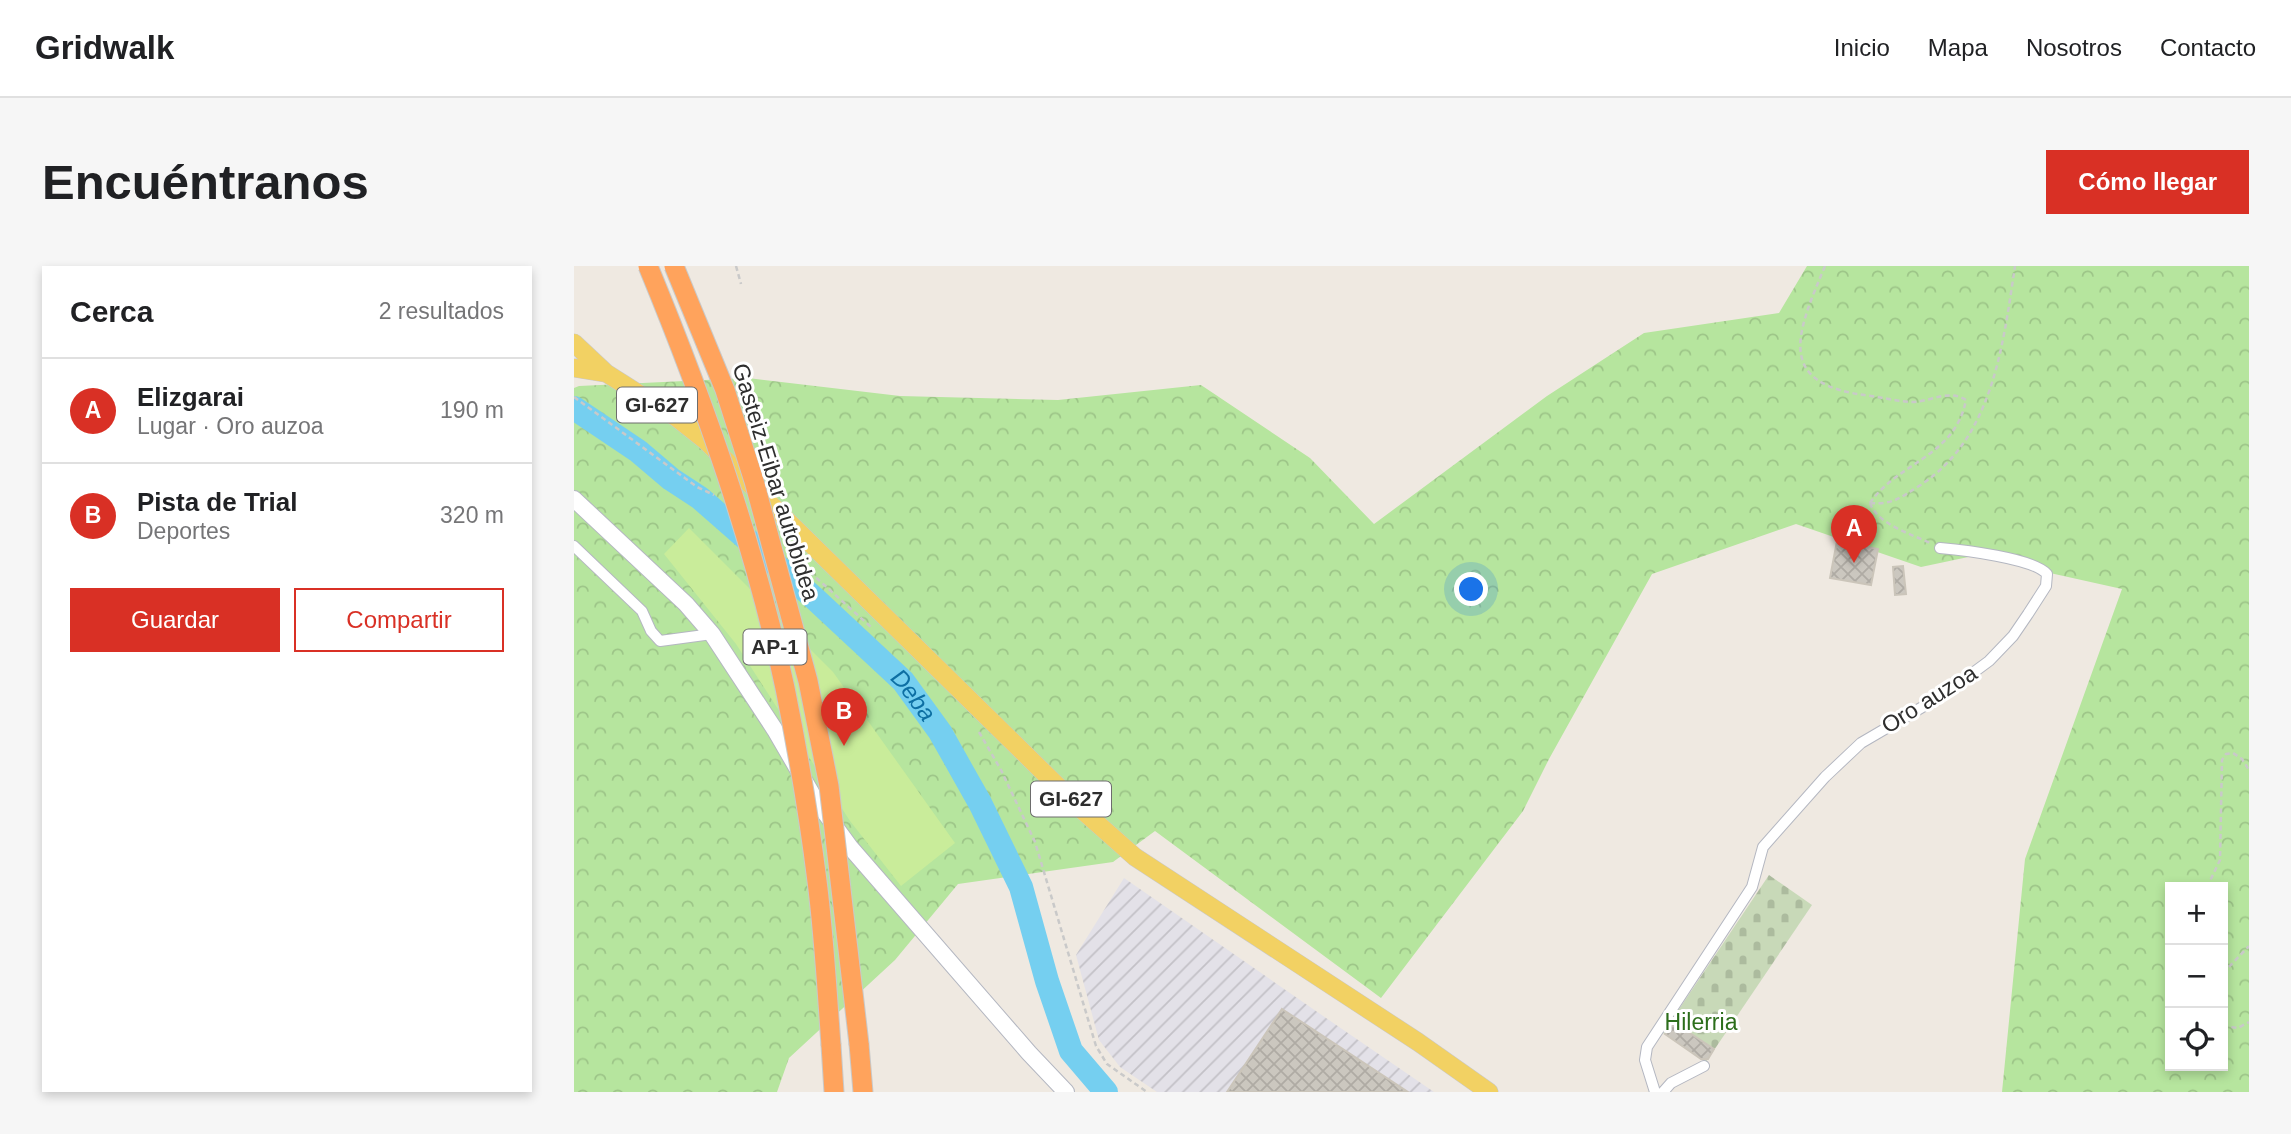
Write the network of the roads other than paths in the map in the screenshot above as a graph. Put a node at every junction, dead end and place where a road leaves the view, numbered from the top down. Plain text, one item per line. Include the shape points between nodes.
1 (648, 266) edge
2 (674, 266) edge
3 (574, 343) edge
4 (574, 368) edge
5 (606, 373) junction
6 (574, 499) edge
7 (574, 546) edge
8 (1940, 548) road end
9 (712, 634) junction
10 (1704, 1066) dead end
11 (834, 1092) edge
12 (863, 1092) edge
13 (1066, 1092) edge
14 (1489, 1092) edge
15 (1655, 1092) edge
16 (1663, 1092) edge

1 - 11 highway, Gasteiz-Eibar autobidea / AP-1, bridge via 732,488 776,651 818,884
2 - 12 highway, Gasteiz-Eibar autobidea / AP-1, bridge via 725,390 808,681 829,786
3 - 5 main road, GI-627
4 - 5 main road, GI-627
5 - 14 main road, GI-627 via 706,441 1135,857
6 - 9 street
7 - 9 street via 642,611 660,640
8 - 15 street, Oro auzoa via 2028,564 2044,570 2046,586 2014,636 1989,661 1943,695 1861,743 1825,776 1763,847 1752,887 1647,1047 1645,1060
9 - 13 street via 850,847
10 - 16 street

